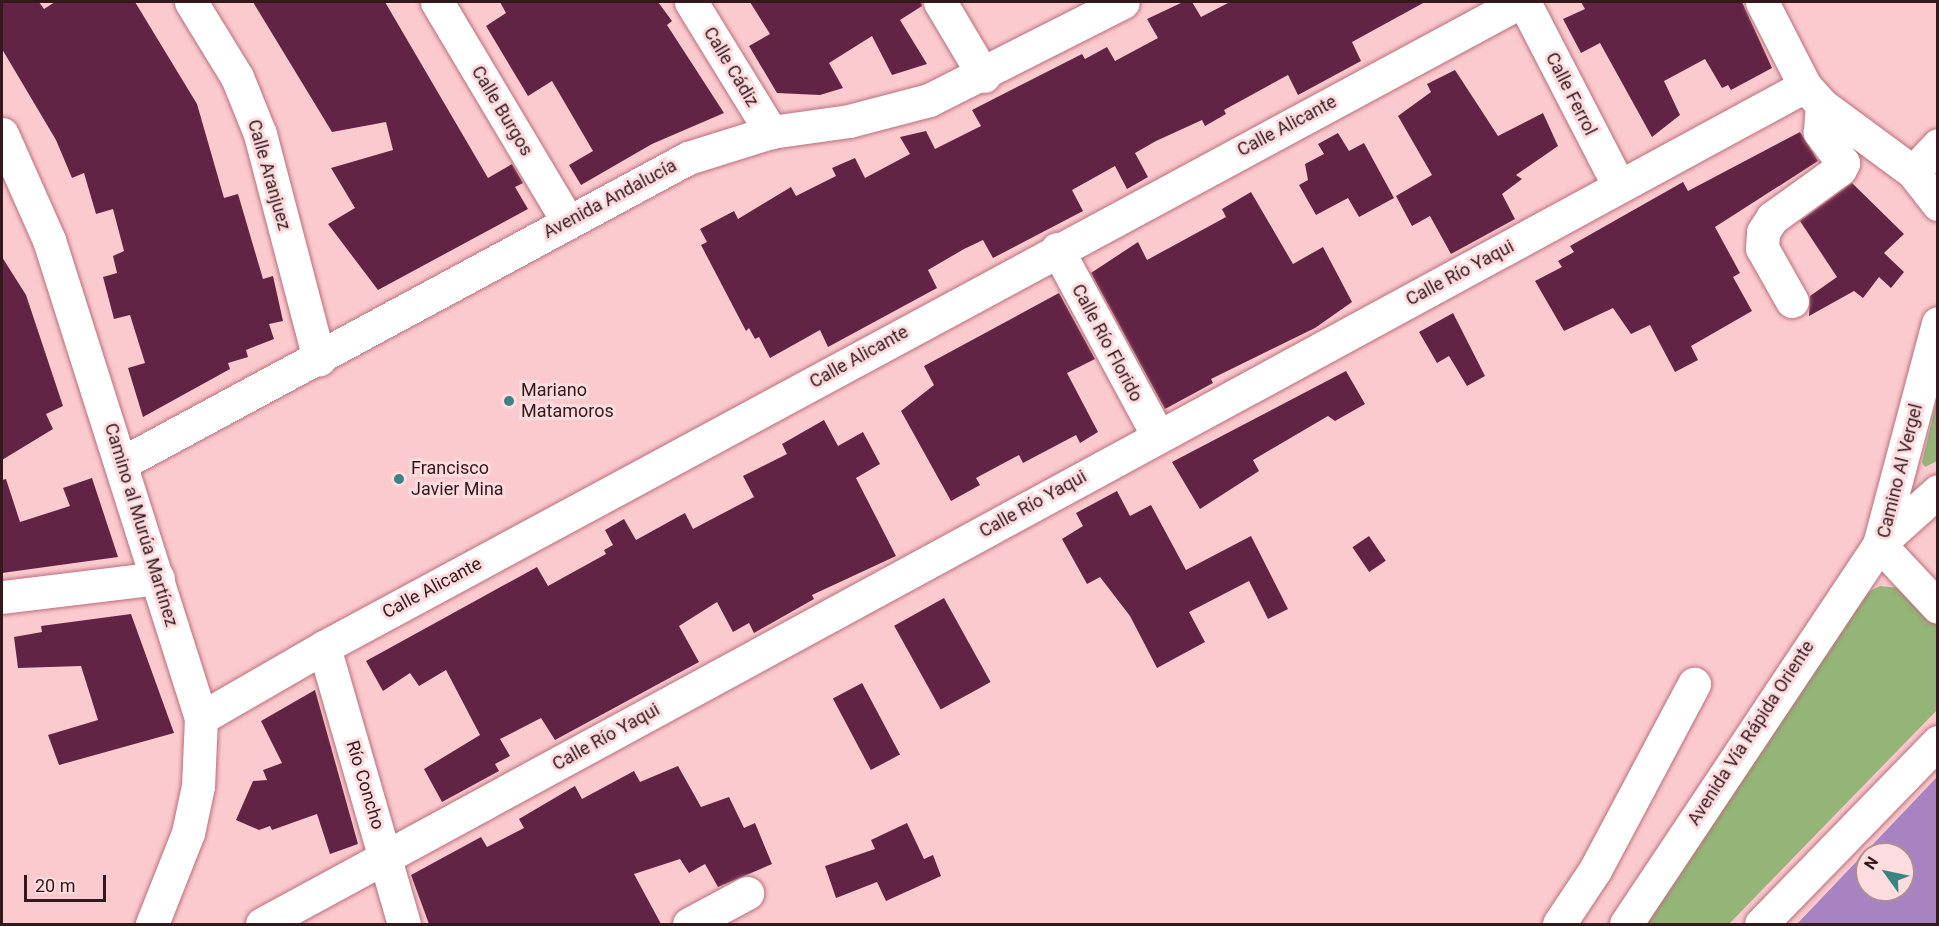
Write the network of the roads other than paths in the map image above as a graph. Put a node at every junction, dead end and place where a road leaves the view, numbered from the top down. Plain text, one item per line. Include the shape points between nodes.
1 (191, 2) edge
2 (437, 2) edge
3 (691, 2) edge
4 (940, 2) edge
5 (1123, 2) edge
6 (1522, 2) edge
7 (1762, 2) edge
8 (984, 76) junction
9 (1813, 95) junction
10 (771, 132) junction
11 (2, 134) edge
12 (1938, 145) edge
13 (1913, 172) junction
14 (1619, 186) junction
15 (1938, 204) edge
16 (567, 220) junction
17 (1057, 249) junction
18 (1792, 301) dead end
19 (1938, 323) edge
20 (319, 359) junction
21 (1158, 436) junction
22 (122, 463) junction
23 (1938, 491) edge
24 (1879, 544) junction
25 (158, 578) junction
26 (2, 597) edge
27 (1938, 607) edge
28 (324, 647) junction
29 (1694, 684) dead end
30 (201, 718) junction
31 (1938, 742) edge
32 (386, 856) junction
33 (747, 893) dead end
34 (152, 924) edge
35 (262, 924) edge
36 (404, 924) edge
37 (689, 924) edge
38 (1559, 924) edge
39 (1626, 924) edge
40 (1761, 924) edge

1 - 20 main road, Calle Aranjuez via 237,77 260,134
2 - 16 main road, Calle Burgos
3 - 10 main road, Calle Cádiz
4 - 8 main road
5 - 8 main road, Avenida Andalucía
6 - 14 main road, Calle Ferrol
6 - 17 main road, Calle Alicante
7 - 9 main road
8 - 10 main road, Avenida Andalucía via 929,100 849,121
9 - 13 main road
9 - 14 main road, Calle Río Yaqui
9 - 18 main road via 1820,132 1843,163 1772,219 1763,232 1762,248
10 - 16 main road, Avenida Andalucía via 688,158
11 - 22 main road, Camino al Murúa Martínez via 49,240
12 - 13 main road
13 - 15 main road
14 - 21 main road, Calle Río Yaqui
16 - 20 main road, Avenida Andalucía
17 - 21 main road, Calle Río Florido
17 - 28 main road, Calle Alicante
19 - 24 main road, Camino Al Vergel
20 - 22 main road, Avenida Andalucía
21 - 32 main road, Calle Río Yaqui
22 - 25 main road, Camino al Murúa Martínez
23 - 24 main road
24 - 27 main road, Camino Al Vergel
24 - 39 main road, Avenida Vía Rápida Oriente
25 - 26 main road
25 - 30 main road, Camino al Murúa Martínez
28 - 30 main road, Calle Alicante
28 - 32 main road, Río Concho
29 - 38 main road via 1595,870
30 - 34 main road, Camino al Murúa Martínez via 198,786 188,833
31 - 40 main road
32 - 35 main road, Calle Río Yaqui
32 - 36 main road, Río Concho
33 - 37 main road

